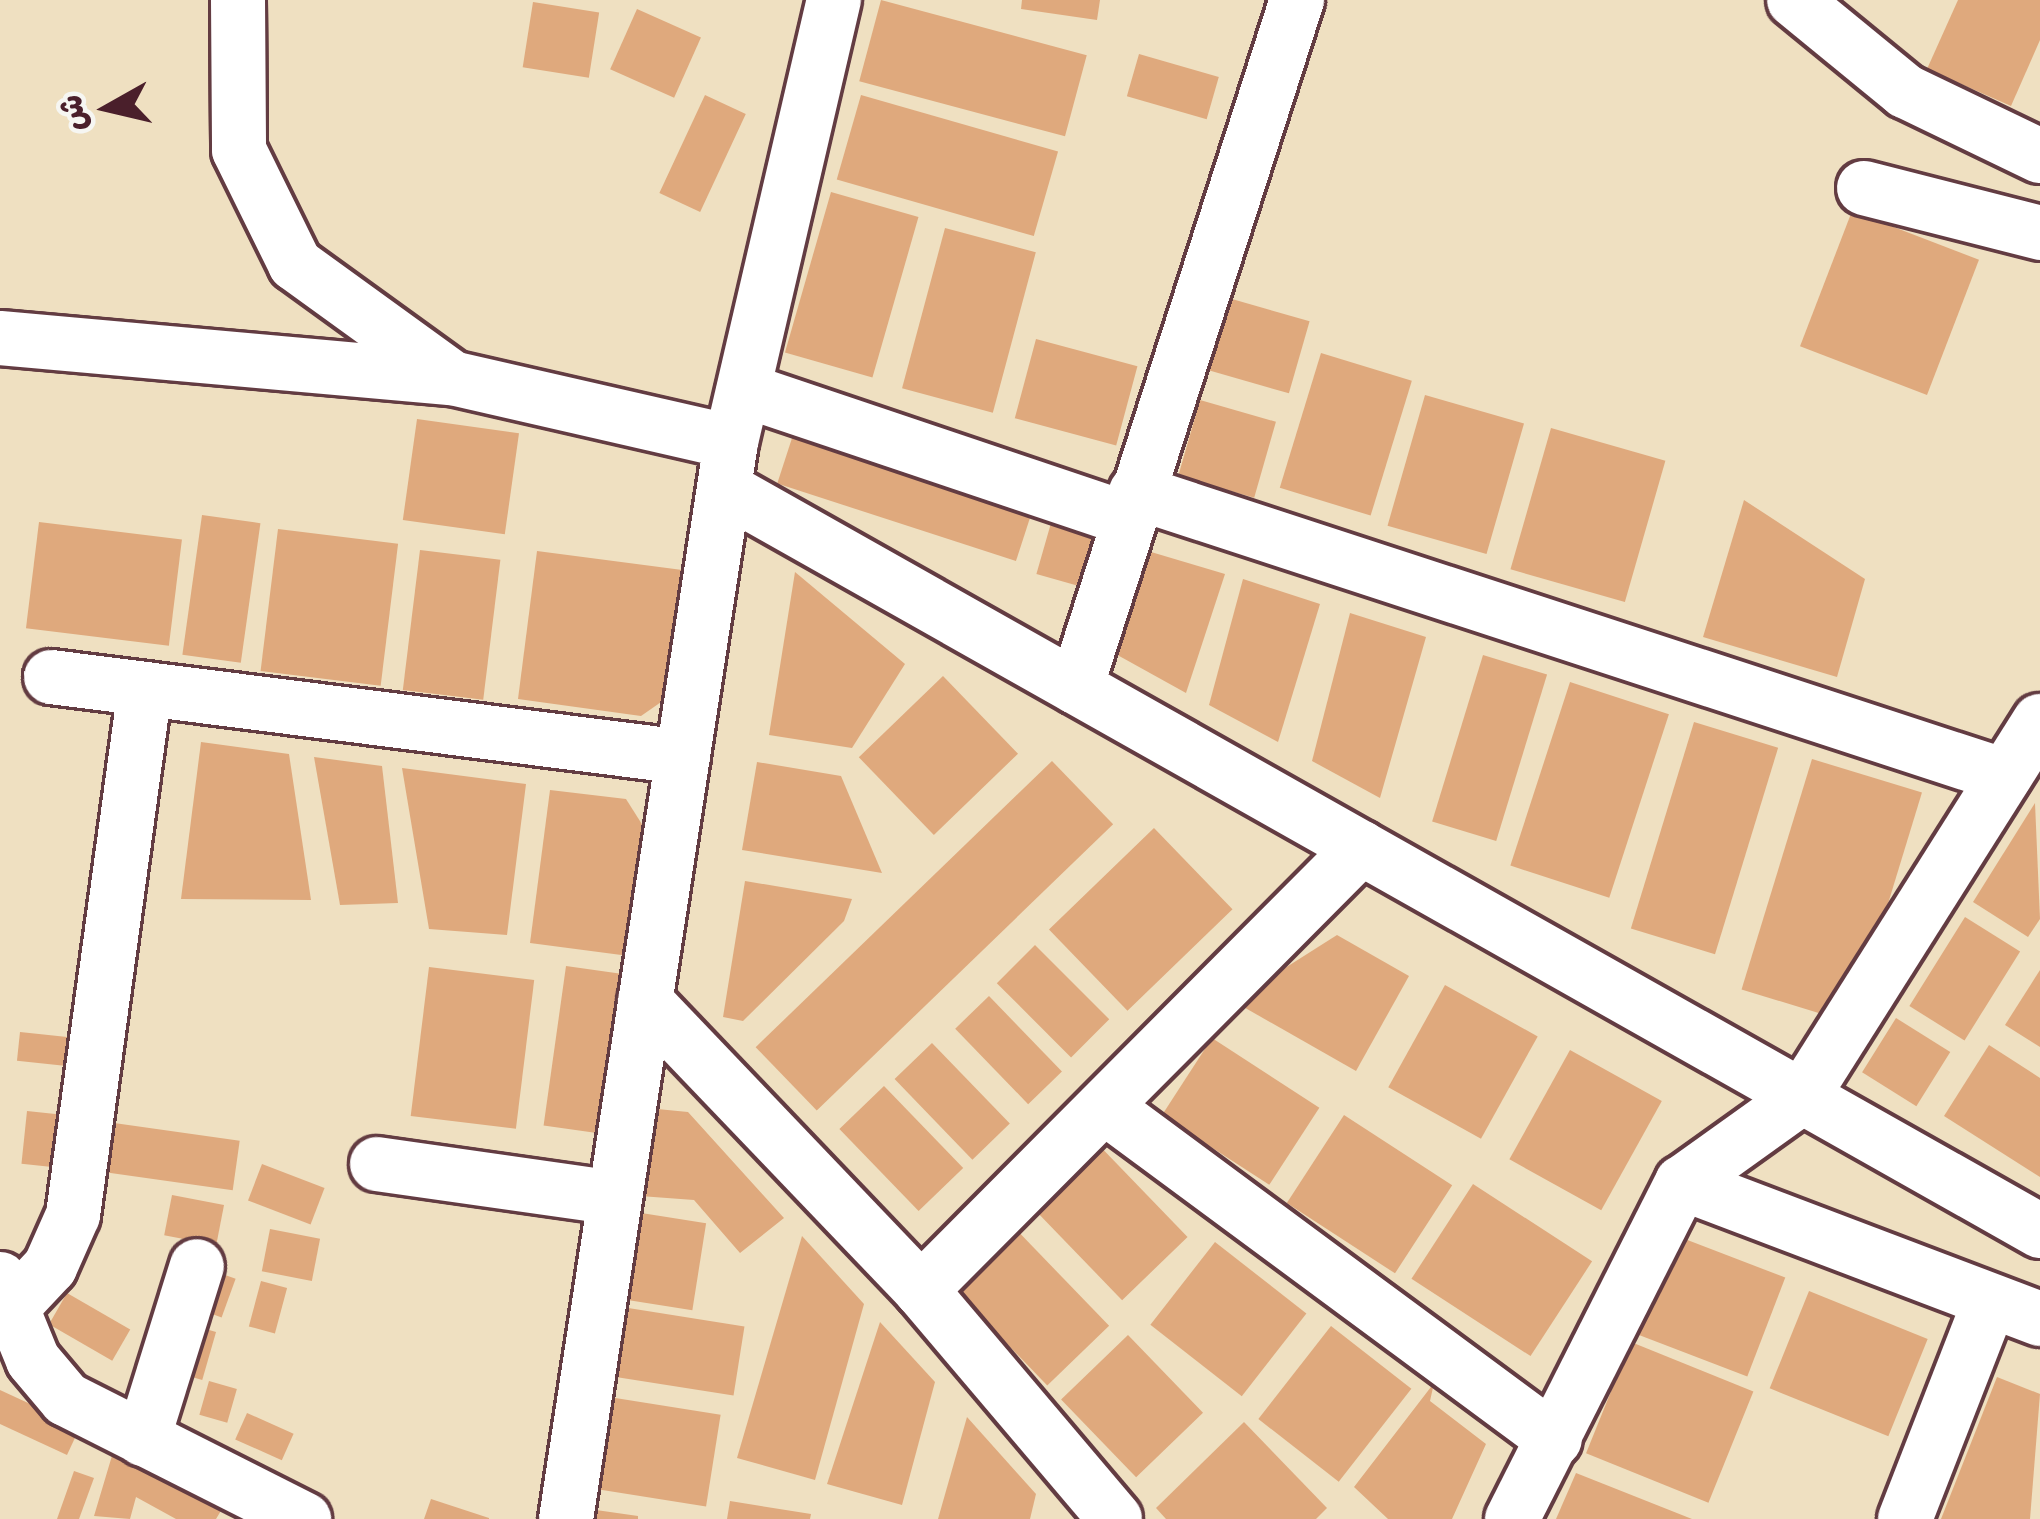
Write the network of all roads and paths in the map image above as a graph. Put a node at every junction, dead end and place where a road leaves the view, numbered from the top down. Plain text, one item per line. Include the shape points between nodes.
1 (238, 0) edge
2 (834, 0) edge
3 (1297, 0) edge
4 (1794, 0) edge
5 (2040, 157) edge
6 (1864, 188) dead end
7 (2040, 233) edge
8 (0, 338) edge
9 (452, 378) junction
10 (744, 390) junction
11 (728, 465) junction
12 (1131, 506) junction
13 (51, 676) dead end
14 (1076, 687) junction
15 (146, 689) junction
16 (2040, 721) edge
17 (682, 757) junction
18 (2005, 776) junction
19 (1361, 848) junction
20 (645, 1001) junction
21 (1802, 1096) junction
22 (1106, 1108) junction
23 (376, 1164) dead end
24 (1682, 1183) junction
25 (615, 1198) junction
26 (2040, 1231) edge
27 (197, 1266) dead end
28 (9, 1290) edge
29 (921, 1290) junction
30 (2015, 1310) edge
31 (143, 1439) junction
32 (1555, 1440) junction
33 (1091, 1507) edge
34 (304, 1519) edge
35 (566, 1519) edge
36 (1512, 1519) edge
37 (1905, 1519) edge

1 - 9 street via 239,150 296,264
2 - 10 street
3 - 12 street
4 - 5 street via 1905,91
6 - 7 street
8 - 9 street
9 - 11 street
10 - 11 street
10 - 12 street
11 - 14 street
11 - 17 street
12 - 14 street
12 - 18 street
13 - 15 street
14 - 19 street
15 - 17 street
15 - 28 street via 73,1215 50,1267
16 - 18 street
17 - 20 street
18 - 21 street
19 - 21 street
19 - 22 street
20 - 25 street
20 - 29 street
21 - 24 street
21 - 26 street
22 - 29 street
22 - 32 street
23 - 25 street
24 - 30 street
24 - 32 street
25 - 35 street
27 - 31 street
28 - 31 street via 33,1360 66,1400
29 - 33 street
30 - 37 street
31 - 34 street
32 - 36 street

